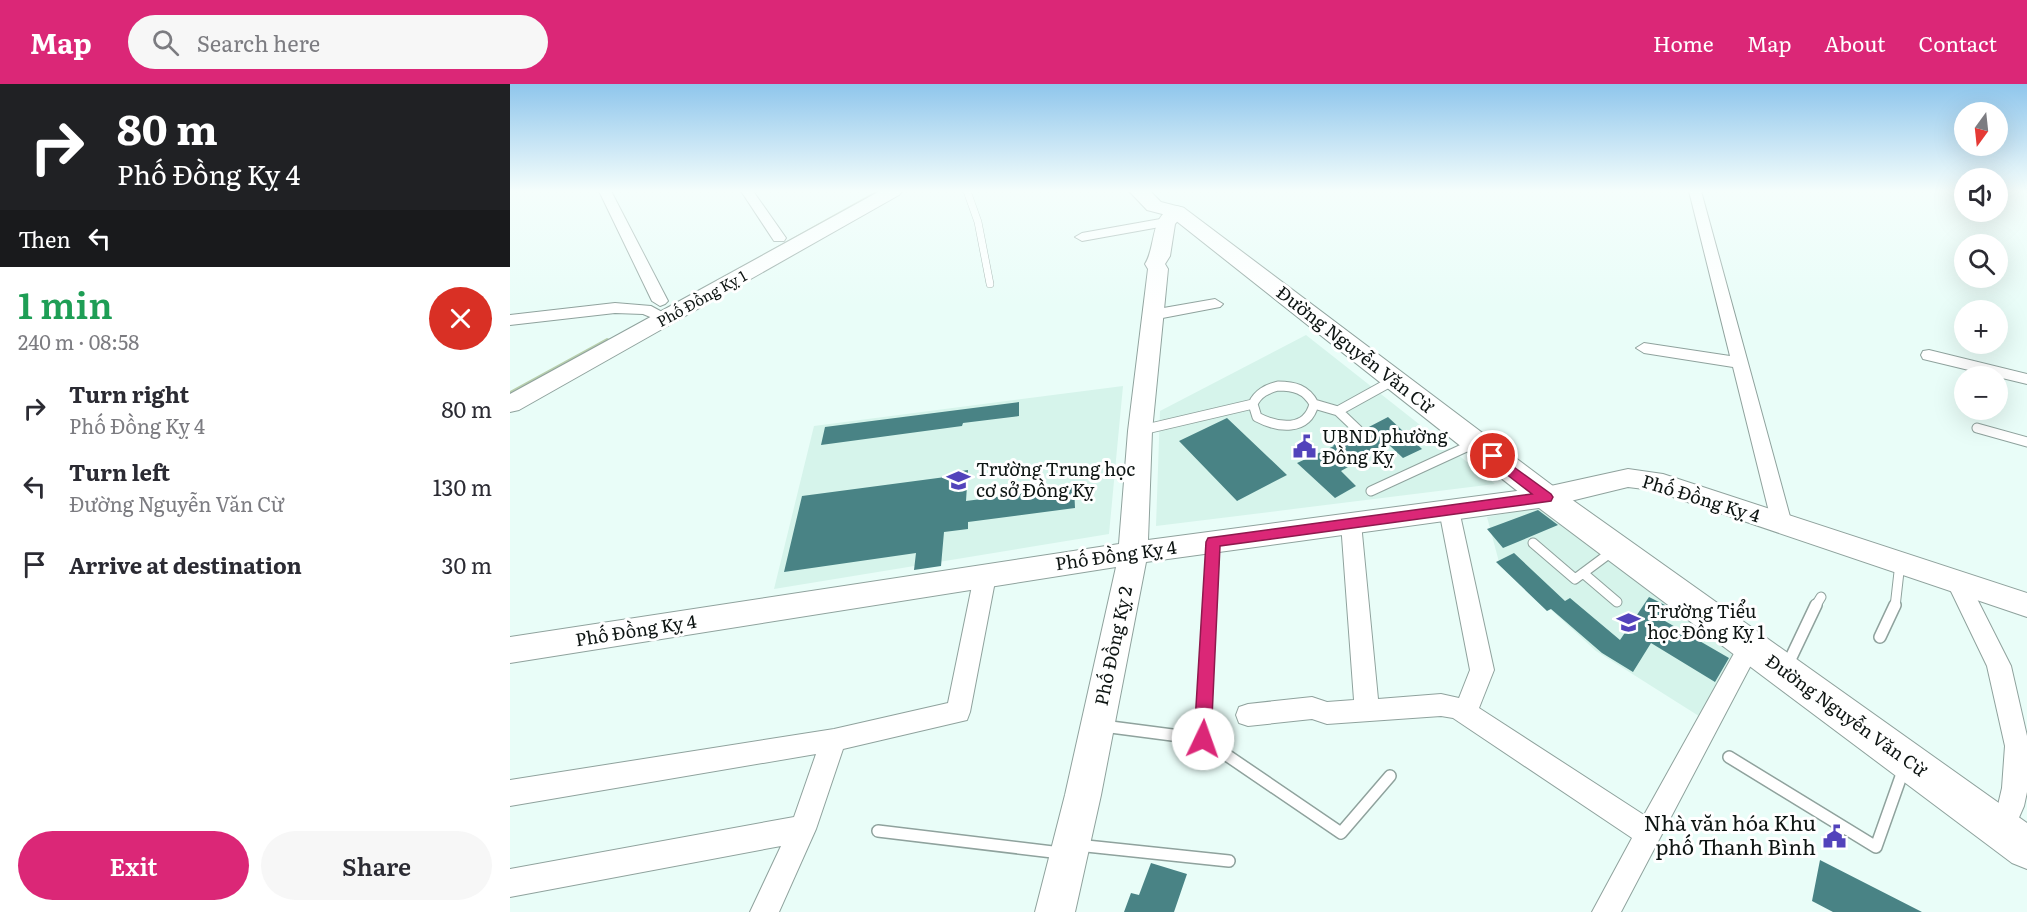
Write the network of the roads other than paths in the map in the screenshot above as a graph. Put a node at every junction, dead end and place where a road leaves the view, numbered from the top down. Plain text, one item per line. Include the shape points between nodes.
1 (622, 230) edge
2 (773, 230) edge
3 (794, 230) edge
4 (817, 230) edge
5 (979, 230) edge
6 (1105, 230) edge
7 (1167, 230) edge
8 (1200, 230) edge
9 (1705, 230) edge
10 (1082, 237) dead end
11 (779, 238) junction
12 (990, 284) dead end
13 (1215, 304) dead end
14 (658, 310) junction
15 (1152, 315) junction
16 (510, 320) edge
17 (1644, 348) dead end
18 (1929, 355) dead end
19 (1740, 363) junction
20 (2027, 379) edge
21 (1394, 380) junction
22 (510, 383) edge
23 (510, 404) edge
24 (1253, 404) junction
25 (1314, 404) junction
26 (1338, 411) junction
27 (1977, 428) dead end
28 (1358, 430) dead end
29 (1140, 431) junction
30 (2027, 442) edge
31 (1475, 443) junction
32 (1371, 491) dead end
33 (1546, 497) junction
34 (1449, 510) junction
35 (1350, 523) junction
36 (1782, 524) junction
37 (1213, 542) junction
38 (1533, 543) dead end
39 (1616, 548) junction
40 (1133, 553) junction
41 (1900, 563) junction
42 (1583, 573) junction
43 (985, 576) junction
44 (1959, 582) junction
45 (1821, 597) dead end
46 (1617, 602) dead end
47 (2027, 605) edge
48 (1880, 637) dead end
49 (1750, 646) junction
50 (510, 651) edge
51 (1784, 671) junction
52 (1367, 710) junction
53 (1466, 713) junction
54 (1248, 715) dead end
55 (1098, 726) junction
56 (1203, 739) junction
57 (834, 740) junction
58 (1729, 757) dead end
59 (1907, 760) junction
60 (1390, 776) dead end
61 (512, 796) edge
62 (803, 829) junction
63 (2001, 829) junction
64 (878, 831) dead end
65 (1648, 833) junction
66 (2027, 848) edge
67 (1070, 849) junction
68 (1229, 861) dead end
69 (510, 883) edge
70 (764, 912) edge
71 (1055, 912) edge
72 (1606, 912) edge

1 - 14 street
2 - 11 street
3 - 11 street, Phố Đồng Kỵ 1
4 - 14 street, Phố Đồng Kỵ 1
5 - 12 lane
6 - 10 street
7 - 15 street, Phố Đồng Kỵ 2
8 - 21 main road, Đường Nguyễn Văn Cừ
9 - 19 street
11 - 14 street, Phố Đồng Kỵ 1
13 - 15 street
14 - 16 street via 615,308
14 - 22 street, Phố Đồng Kỵ 1
14 - 23 street, Phố Đồng Kỵ 1
15 - 29 street, Phố Đồng Kỵ 2
17 - 19 street
18 - 20 street
19 - 36 street
21 - 26 lane
21 - 31 main road, Đường Nguyễn Văn Cừ
24 - 25 lane via 1261,392 1278,386 1306,392
24 - 25 lane via 1257,417 1264,422 1284,426 1310,417
24 - 29 lane
25 - 26 lane
26 - 28 lane
27 - 30 lane
29 - 40 street, Phố Đồng Kỵ 2
31 - 32 lane
31 - 33 main road, Đường Nguyễn Văn Cừ
33 - 34 street, Phố Đồng Kỵ 4
33 - 36 street, Phố Đồng Kỵ 4 via 1628,478 1654,481
33 - 39 main road, Đường Nguyễn Văn Cừ
34 - 35 street, Phố Đồng Kỵ 4
34 - 53 street via 1482,669
35 - 37 street, Phố Đồng Kỵ 4
35 - 52 street
36 - 41 street, Phố Đồng Kỵ 4
37 - 40 street, Phố Đồng Kỵ 4
37 - 56 lane
38 - 42 lane via 1575,579
39 - 42 lane
39 - 49 main road, Đường Nguyễn Văn Cừ
40 - 43 street, Phố Đồng Kỵ 4
40 - 55 street, Phố Đồng Kỵ 2
41 - 44 street, Phố Đồng Kỵ 4
41 - 48 lane via 1895,607
42 - 46 lane
43 - 50 street, Phố Đồng Kỵ 4
43 - 57 street via 958,712
44 - 47 street, Phố Đồng Kỵ 4
44 - 63 street via 1999,666 2017,746 2015,788
45 - 51 lane
49 - 51 main road, Đường Nguyễn Văn Cừ
49 - 65 street
51 - 59 main road, Đường Nguyễn Văn Cừ
52 - 53 street via 1441,705
52 - 54 street via 1327,713 1312,708
53 - 65 street
55 - 56 lane
55 - 67 street, Phố Đồng Kỵ 2
56 - 60 lane via 1341,833
57 - 61 street
57 - 62 street
58 - 59 lane via 1876,847
59 - 63 main road, Đường Nguyễn Văn Cừ
62 - 69 street
62 - 70 street
63 - 66 main road, Đường Nguyễn Văn Cừ
64 - 67 lane
65 - 72 street
67 - 68 lane
67 - 71 street, Phố Đồng Kỵ 2

